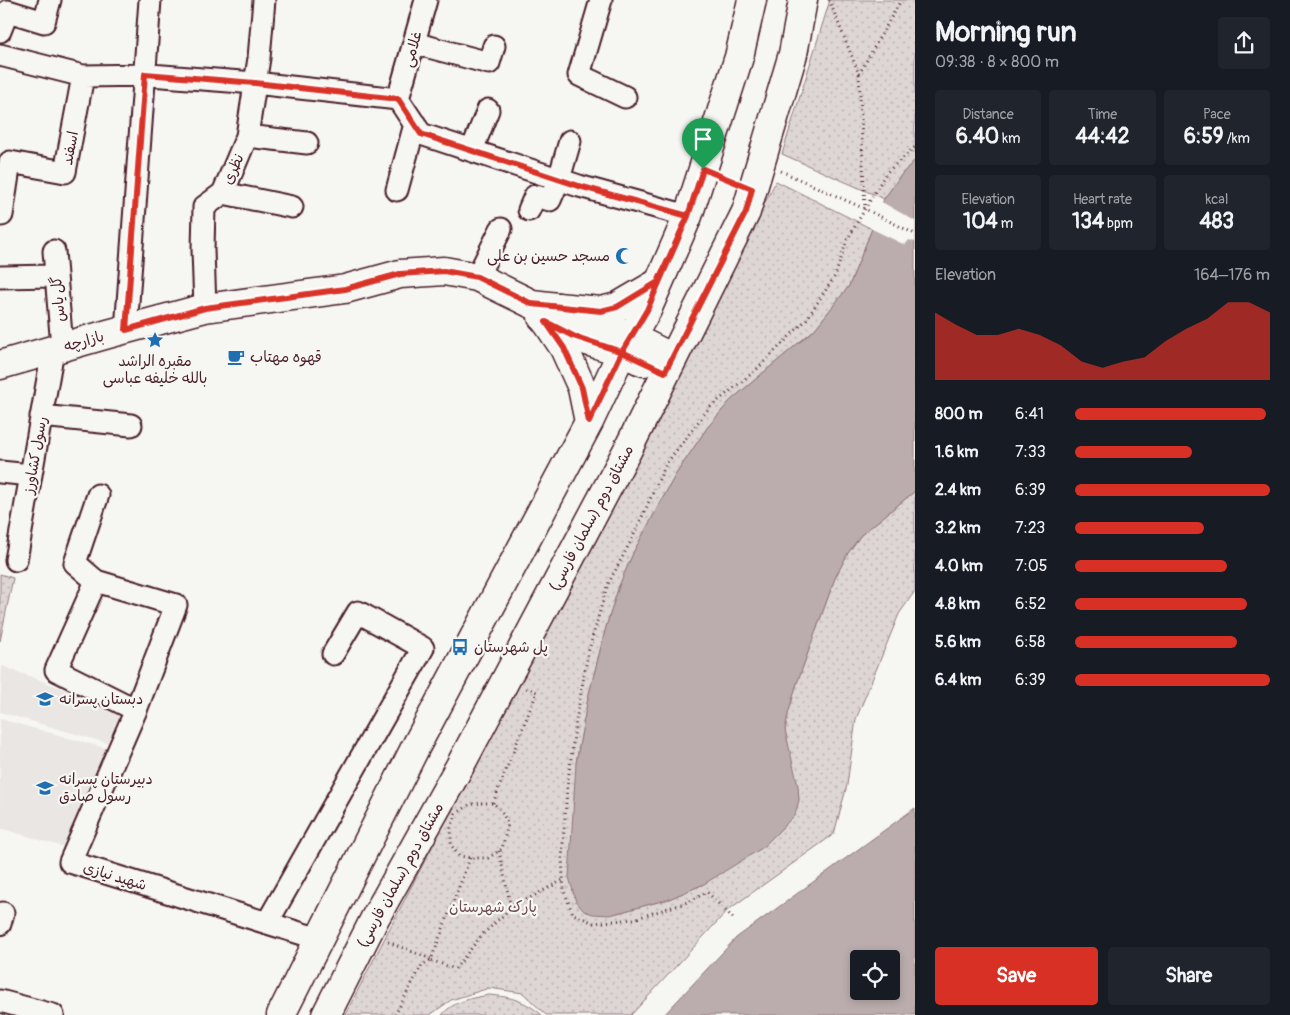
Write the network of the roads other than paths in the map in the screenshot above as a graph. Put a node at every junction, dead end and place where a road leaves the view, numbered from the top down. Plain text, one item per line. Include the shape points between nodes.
1 (50, 0) edge
2 (150, 0) edge
3 (264, 0) edge
4 (426, 0) edge
5 (601, 0) edge
6 (803, 0) edge
7 (5, 6) edge
8 (746, 6) edge
9 (0, 31) edge
10 (414, 43) junction
11 (494, 46) dead end
12 (2, 60) edge
13 (145, 74) junction
14 (84, 76) junction
15 (255, 83) junction
16 (625, 97) dead end
17 (398, 99) junction
18 (488, 110) dead end
19 (415, 124) junction
20 (247, 136) junction
21 (570, 141) dead end
22 (307, 143) dead end
23 (472, 150) junction
24 (559, 179) junction
25 (397, 190) dead end
26 (222, 193) junction
27 (292, 207) dead end
28 (529, 210) dead end
29 (2, 215) dead end
30 (688, 216) junction
31 (501, 228) dead end
32 (54, 251) dead end
33 (56, 276) junction
34 (0, 277) edge
35 (477, 277) junction
36 (658, 282) junction
37 (205, 308) junction
38 (545, 311) junction
39 (126, 330) junction
40 (627, 344) junction
41 (57, 348) junction
42 (0, 365) edge
43 (669, 365) junction
44 (41, 416) junction
45 (589, 422) junction
46 (132, 425) dead end
47 (0, 472) edge
48 (31, 475) junction
49 (98, 495) dead end
50 (16, 560) dead end
51 (96, 581) junction
52 (333, 654) dead end
53 (136, 710) junction
54 (267, 924) junction
55 (319, 939) junction
56 (0, 1001) edge
57 (42, 1014) edge
58 (281, 1015) edge
59 (326, 1015) edge

1 - 7 street via 44,22
2 - 13 street
3 - 15 street, نظری
4 - 10 street, غلامی
5 - 16 street via 579,75
6 - 43 main road, مشتاق دوم (سلمان فارسی) via 793,54 746,212
7 - 9 street
8 - 30 main road via 738,58
10 - 11 street via 489,63
10 - 17 street, غلامی
12 - 14 street
13 - 14 street
13 - 15 street
13 - 39 street
14 - 29 street, اسفند via 65,172 10,162
15 - 17 street
15 - 20 street, نظری
17 - 19 street
18 - 23 street
19 - 23 street via 421,134
19 - 25 street
20 - 22 street
20 - 26 street, نظری
21 - 24 street
23 - 24 street
24 - 28 street via 550,200 535,196
24 - 30 street
26 - 27 street
26 - 37 street, نظری via 204,206
30 - 36 main road
31 - 35 street
32 - 33 street, گل یاس
33 - 34 street
33 - 41 street, گل یاس
35 - 37 main road, بازارچه via 444,271 400,274 345,289
35 - 38 main road, بازارچه
36 - 38 main road via 617,307 601,311
36 - 40 main road via 647,310
37 - 39 main road, بازارچه
38 - 40 main road, بازارچه via 573,336
38 - 45 main road via 582,388
39 - 41 main road, بازارچه
40 - 43 main road, بازارچه
40 - 45 main road
41 - 42 main road, بازارچه
41 - 44 street, رسول کشاورز
43 - 59 main road, مشتاق دوم (سلمان فارسی) via 627,451
44 - 46 street
44 - 48 street, رسول کشاورز
45 - 55 main road
47 - 48 street
48 - 50 street, رسول کشاورز
49 - 51 street via 75,563
51 - 53 street via 56,670
51 - 53 street, شهید نیازی via 176,605
52 - 54 street via 358,612 423,648
53 - 54 street, شهید نیازی via 70,862
54 - 55 street, شهید نیازی
55 - 58 main road
56 - 57 street

